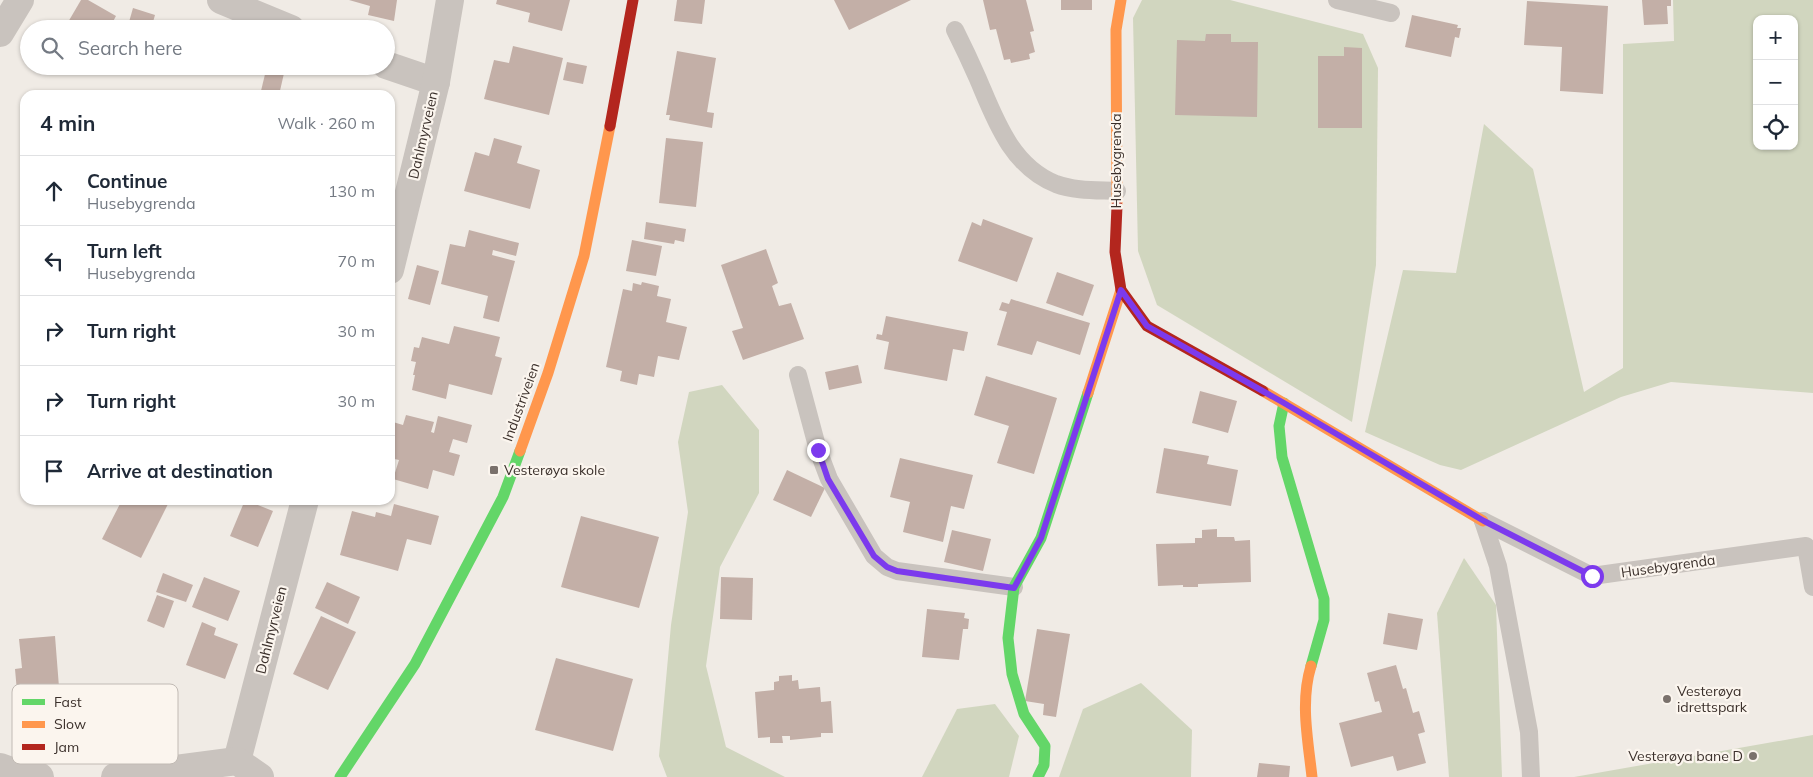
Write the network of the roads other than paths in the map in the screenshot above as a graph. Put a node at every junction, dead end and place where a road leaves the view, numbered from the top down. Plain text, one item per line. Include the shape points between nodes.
1 (20, 0) edge
2 (221, 0) edge
3 (450, 0) edge
4 (632, 0) edge
5 (1121, 0) edge
6 (1337, 0) edge
7 (1391, 13) dead end
8 (269, 20) edge
9 (955, 30) dead end
10 (0, 33) edge
11 (395, 68) edge
12 (436, 82) junction
13 (1117, 192) junction
14 (395, 250) edge
15 (1121, 290) junction
16 (798, 376) dead end
17 (1284, 403) junction
18 (304, 505) edge
19 (1484, 521) junction
20 (1014, 588) junction
21 (1813, 588) edge
22 (237, 761) junction
23 (0, 767) edge
24 (40, 777) edge
25 (115, 777) edge
26 (260, 777) edge
27 (340, 777) edge
28 (1038, 777) edge
29 (1312, 777) edge
30 (1531, 777) edge

1 - 10 street
2 - 8 street
3 - 12 street, Dahlmyrveien
4 - 27 street, Industriveien via 584,256 548,372 503,497 416,664
5 - 13 street, Husebygrenda via 1116,30
6 - 7 lane
9 - 13 lane via 997,124 1007,142 1028,166 1068,188
11 - 12 street
12 - 14 street, Dahlmyrveien
13 - 15 street, Husebygrenda via 1115,252
15 - 17 street, Husebygrenda via 1147,326
15 - 20 street, Husebygrenda via 1041,538
16 - 20 lane via 828,479 874,556 897,571
17 - 19 street, Husebygrenda
17 - 29 street via 1279,426 1282,457 1324,599 1324,620 1305,692
18 - 22 street, Dahlmyrveien
19 - 21 lane, Husebygrenda via 1592,576 1806,546
19 - 30 lane via 1498,566 1528,723
20 - 28 street, Husebygrenda via 1008,638 1012,674 1024,714 1045,746 1044,765
22 - 25 street
22 - 26 street
23 - 24 street

